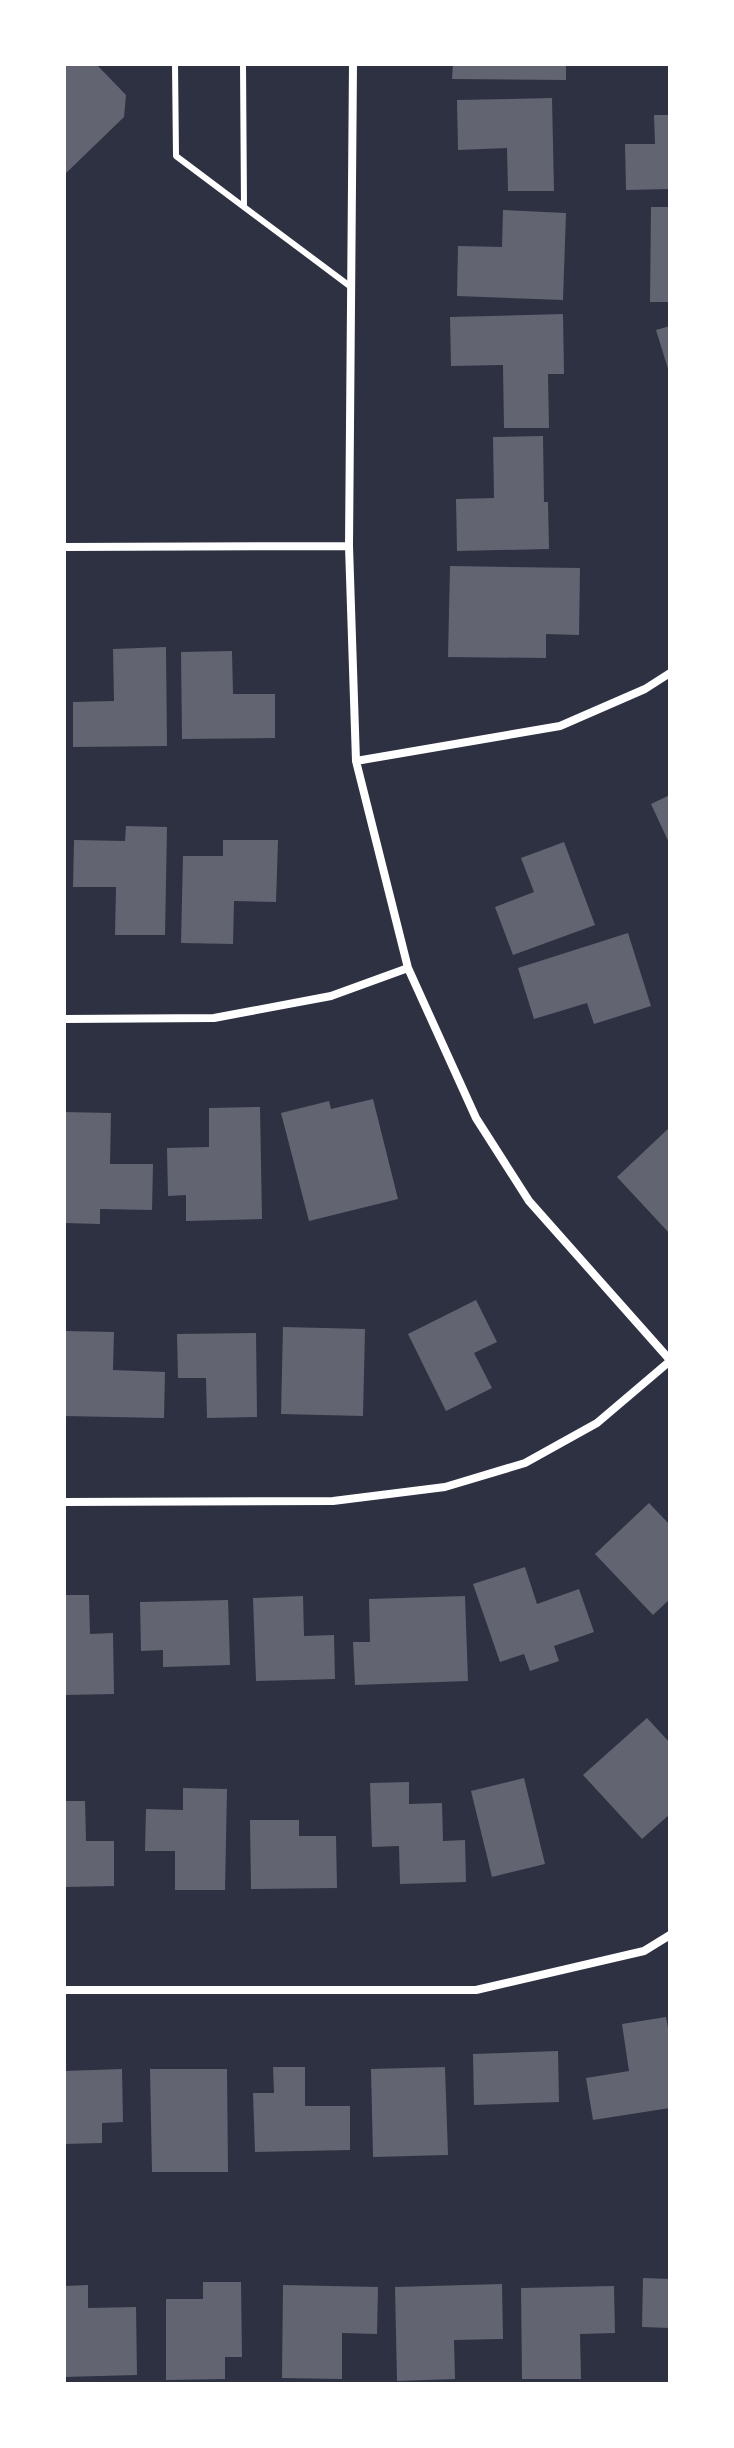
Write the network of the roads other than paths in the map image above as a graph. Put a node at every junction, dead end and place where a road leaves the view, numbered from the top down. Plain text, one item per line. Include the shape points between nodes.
1 (175, 64) edge
2 (243, 64) edge
3 (353, 64) edge
4 (244, 206) junction
5 (351, 287) junction
6 (349, 546) junction
7 (64, 547) edge
8 (670, 673) edge
9 (356, 761) junction
10 (408, 968) junction
11 (64, 1019) edge
12 (670, 1360) edge
13 (64, 1502) edge
14 (670, 1935) edge
15 (64, 1990) edge

1 - 4 lane via 176,156
2 - 4 lane
3 - 5 street
4 - 5 lane
5 - 6 street
6 - 7 street
6 - 9 street
8 - 9 street via 560,726
9 - 10 street
10 - 11 street via 331,996 214,1018
10 - 12 street via 476,1118 529,1201
12 - 13 street via 597,1423 525,1463 445,1487 333,1501
14 - 15 street via 644,1951 476,1990

